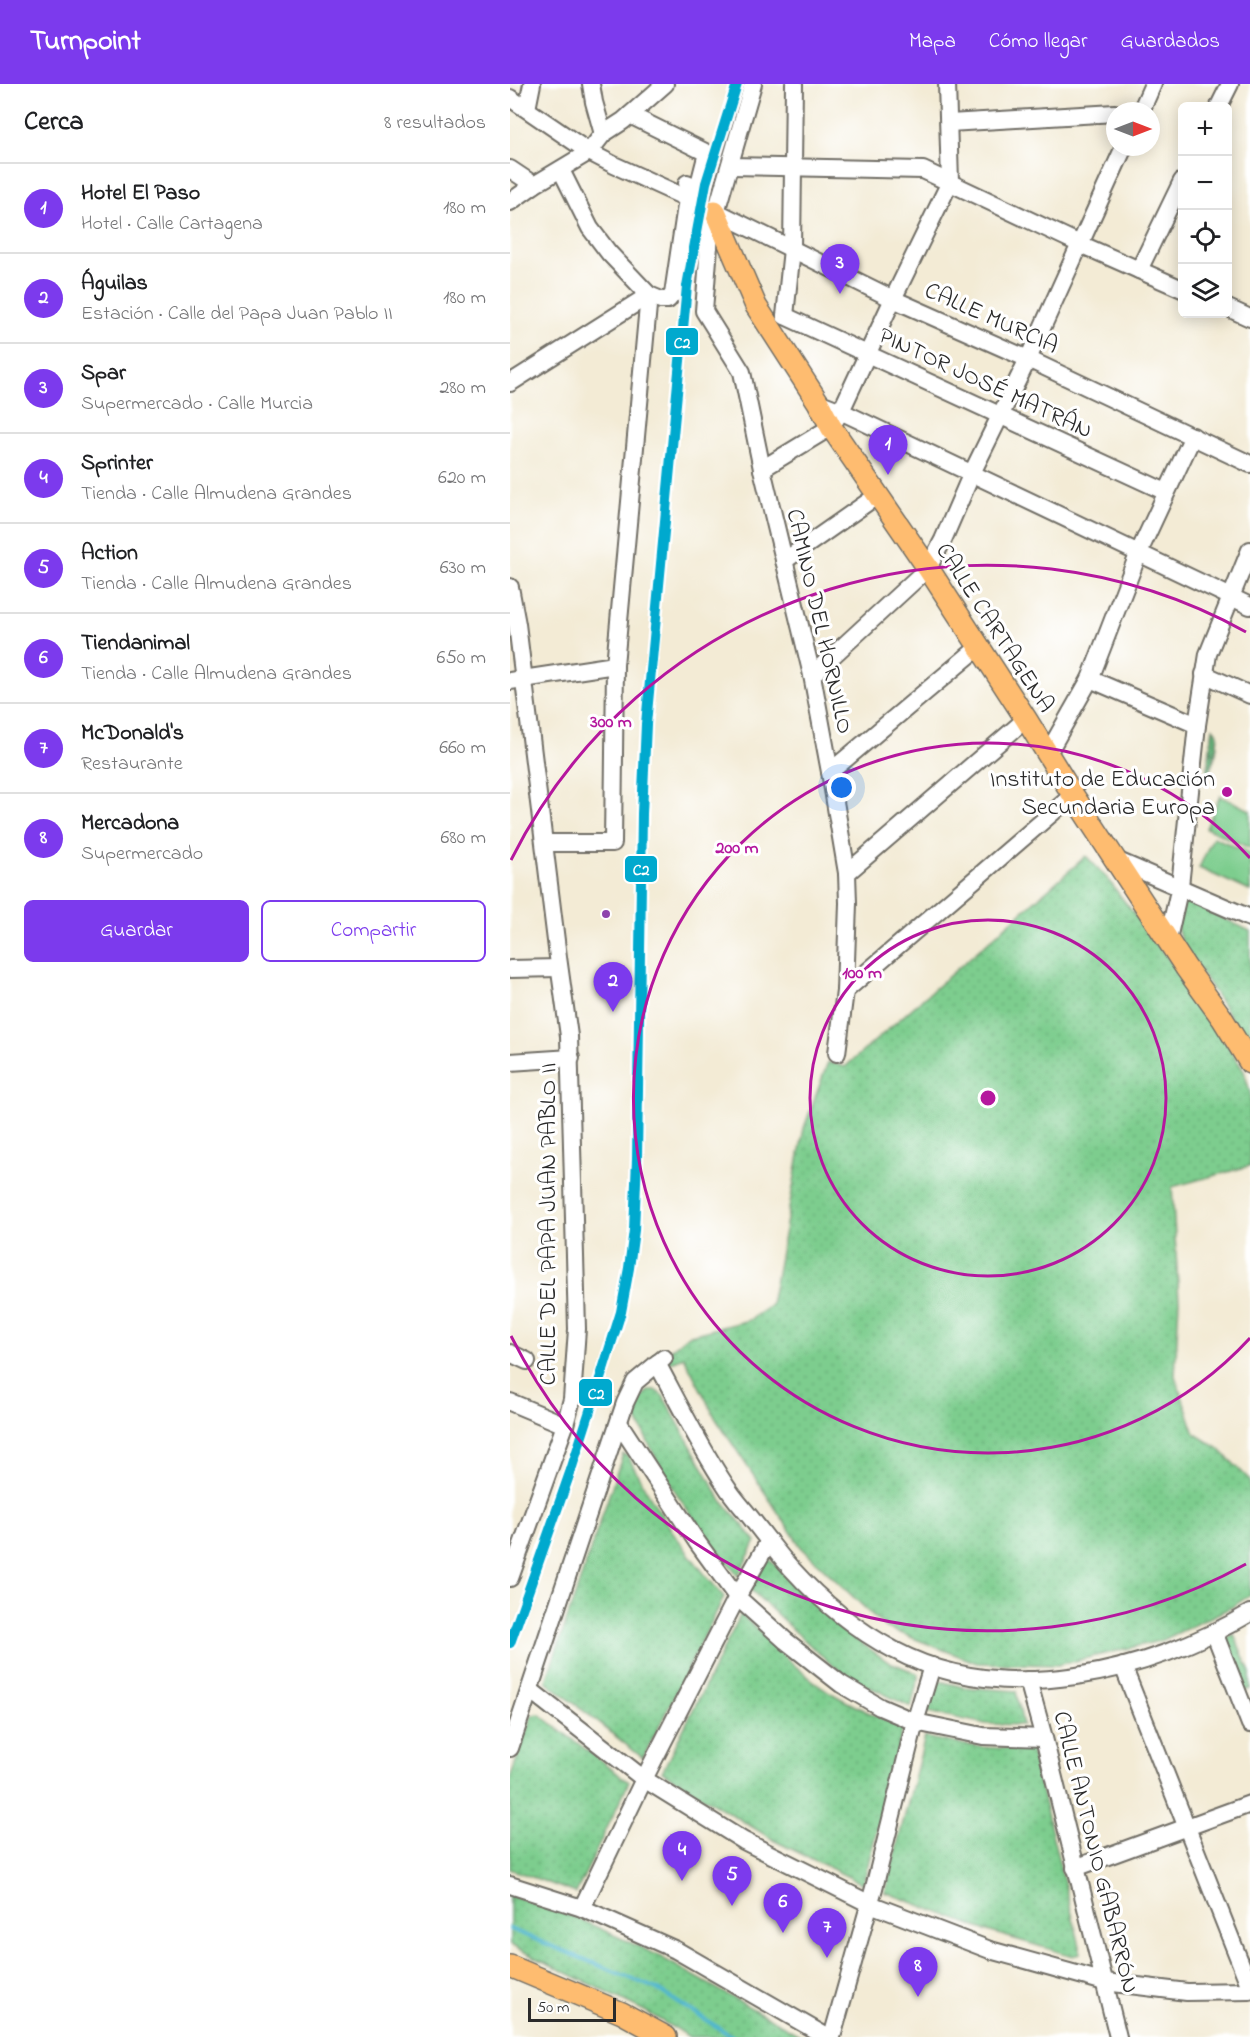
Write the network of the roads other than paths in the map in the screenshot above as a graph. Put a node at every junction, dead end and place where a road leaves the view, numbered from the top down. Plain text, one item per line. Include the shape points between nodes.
1 (532, 84) edge
2 (591, 84) edge
3 (665, 84) edge
4 (753, 84) edge
5 (794, 84) edge
6 (947, 84) edge
7 (1153, 84) edge
8 (1230, 84) edge
9 (510, 98) edge
10 (1145, 102) edge
11 (1221, 102) edge
12 (527, 109) junction
13 (1106, 114) edge
14 (627, 118) junction
15 (949, 123) junction
16 (603, 134) junction
17 (590, 153) junction
18 (1120, 156) edge
19 (730, 166) junction
20 (794, 167) junction
21 (510, 169) edge
22 (561, 170) junction
23 (950, 182) junction
24 (534, 184) junction
25 (1178, 189) edge
26 (687, 191) junction
27 (510, 202) edge
28 (715, 211) junction
29 (1080, 244) junction
30 (792, 249) junction
31 (1139, 270) junction
32 (1178, 287) edge
33 (649, 295) junction
34 (893, 299) junction
35 (1232, 310) edge
36 (776, 318) junction
37 (1250, 318) edge
38 (867, 353) junction
39 (1028, 359) junction
40 (510, 383) edge
41 (999, 416) junction
42 (836, 419) junction
43 (1193, 436) junction
44 (1250, 464) edge
45 (762, 470) junction
46 (972, 473) junction
47 (1166, 492) junction
48 (878, 495) junction
49 (1250, 550) edge
50 (1139, 552) junction
51 (784, 561) junction
52 (928, 568) junction
53 (510, 587) edge
54 (1231, 597) junction
55 (1250, 606) edge
56 (979, 647) junction
57 (615, 665) junction
58 (1204, 674) junction
59 (812, 675) junction
60 (1090, 679) junction
61 (516, 680) edge
62 (1250, 695) edge
63 (1026, 719) junction
64 (1197, 725) junction
65 (1048, 753) junction
66 (830, 772) junction
67 (1072, 795) junction
68 (544, 843) junction
69 (1116, 860) junction
70 (847, 873) junction
71 (1180, 886) junction
72 (1250, 918) edge
73 (1168, 939) junction
74 (559, 968) junction
75 (510, 969) edge
76 (845, 991) junction
77 (837, 1053) dead end
78 (571, 1058) junction
79 (510, 1062) edge
80 (1250, 1063) edge
81 (510, 1353) edge
82 (527, 1361) dead end
83 (510, 1402) edge
84 (619, 1423) junction
85 (565, 1425) junction
86 (769, 1541) junction
87 (516, 1547) edge
88 (510, 1578) edge
89 (737, 1597) junction
90 (1250, 1613) edge
91 (1214, 1632) junction
92 (932, 1666) junction
93 (1123, 1666) junction
94 (1028, 1680) junction
95 (530, 1690) junction
96 (915, 1722) junction
97 (1250, 1724) edge
98 (1044, 1738) junction
99 (510, 1748) edge
100 (644, 1779) junction
101 (1250, 1804) edge
102 (1187, 1828) junction
103 (1075, 1868) junction
104 (510, 1884) edge
105 (870, 1904) junction
106 (582, 1908) junction
107 (510, 1966) edge
108 (1105, 1982) junction
109 (1250, 1989) edge
110 (666, 2037) edge
111 (827, 2037) edge
112 (1118, 2037) edge

1 - 12 street
2 - 16 street
3 - 14 street
4 - 19 street, CAMINO DEL HORNILLO
5 - 20 street
6 - 15 street
7 - 10 street
8 - 11 street
9 - 12 street, CALLE MURCIA
12 - 17 street, CALLE MURCIA
13 - 15 street
14 - 16 street
14 - 26 street via 707,153 698,188
15 - 23 street
16 - 17 street
17 - 22 street
17 - 26 street, CALLE MURCIA
18 - 29 street
19 - 20 street
19 - 28 street, CAMINO DEL HORNILLO
20 - 23 street via 923,170
20 - 30 street
21 - 24 street
22 - 24 street
22 - 33 street via 590,228
23 - 29 street
23 - 34 street
24 - 27 street
25 - 31 street
26 - 28 street, CALLE MURCIA
26 - 33 street via 673,294 668,300
28 - 30 street, CALLE MURCIA
28 - 36 main road, CALLE CARTAGENA via 756,306
28 - 45 street, CAMINO DEL HORNILLO via 704,311 742,372
29 - 31 street
29 - 39 street
30 - 34 street, CALLE MURCIA
30 - 36 street
31 - 32 street
33 - 40 street
33 - 57 street
34 - 38 street
34 - 39 street, CALLE MURCIA
35 - 37 street
36 - 38 street, PINTOR JOSÉ MATRÁN
36 - 42 main road, CALLE CARTAGENA via 818,402
38 - 41 street, PINTOR JOSÉ MATRÁN
38 - 42 street
39 - 41 street
39 - 43 street, CALLE MURCIA
41 - 46 street
41 - 47 street, PINTOR JOSÉ MATRÁN
42 - 45 street
42 - 46 street
42 - 48 main road, CALLE CARTAGENA
43 - 44 street, CALLE MURCIA
43 - 47 street
45 - 51 street, CAMINO DEL HORNILLO
46 - 50 street
46 - 52 street
47 - 50 street
48 - 51 street
48 - 52 main road, CALLE CARTAGENA
49 - 54 street
50 - 54 street
50 - 60 street
51 - 59 street, CAMINO DEL HORNILLO
52 - 56 main road, CALLE CARTAGENA
52 - 59 street
53 - 61 street, CALLE DEL PAPA JUAN PABLO II via 517,624
54 - 55 street
54 - 58 street
56 - 63 main road, CALLE CARTAGENA
56 - 66 street
57 - 61 street
57 - 68 street via 613,843
58 - 62 street
58 - 64 street
59 - 66 street, CAMINO DEL HORNILLO
60 - 64 street
60 - 65 street
61 - 68 street, CALLE DEL PAPA JUAN PABLO II
63 - 65 main road, CALLE CARTAGENA
63 - 70 street
64 - 71 street
65 - 67 main road, CALLE CARTAGENA
66 - 70 street, CAMINO DEL HORNILLO
67 - 69 main road, CALLE CARTAGENA
67 - 76 street
68 - 74 street, CALLE DEL PAPA JUAN PABLO II
69 - 71 street
69 - 73 main road, CALLE CARTAGENA
70 - 76 street, CAMINO DEL HORNILLO
71 - 72 street
71 - 73 street
73 - 80 main road, CALLE CARTAGENA
74 - 75 street
74 - 78 street, CALLE DEL PAPA JUAN PABLO II
76 - 77 street, CAMINO DEL HORNILLO
78 - 79 street
78 - 85 street, CALLE DEL PAPA JUAN PABLO II via 577,1329 572,1399
81 - 82 street
83 - 85 street
84 - 86 street via 635,1382 661,1360 726,1487
84 - 89 street
84 - 95 street
85 - 87 street, CALLE DEL PAPA JUAN PABLO II
86 - 89 street
86 - 92 street via 805,1582 864,1632
87 - 88 street, CALLE DEL PAPA JUAN PABLO II
89 - 96 street via 841,1684
89 - 100 street
90 - 91 street
91 - 93 street
91 - 97 street
92 - 94 street via 964,1675
92 - 96 street
93 - 94 street via 1077,1677
93 - 102 street
94 - 98 street, CALLE ANTONIO GABARRÓN
95 - 99 street
95 - 100 street
96 - 98 street via 983,1736
96 - 105 street
98 - 103 street, CALLE ANTONIO GABARRÓN
100 - 105 street via 744,1841
100 - 106 street
101 - 102 street
102 - 103 street
102 - 109 street
103 - 108 street, CALLE ANTONIO GABARRÓN
104 - 106 street
105 - 108 street via 990,1950
105 - 111 street
106 - 111 street via 676,1950
107 - 110 main road via 622,2013
108 - 109 street via 1187,1992
108 - 112 street, CALLE ANTONIO GABARRÓN

